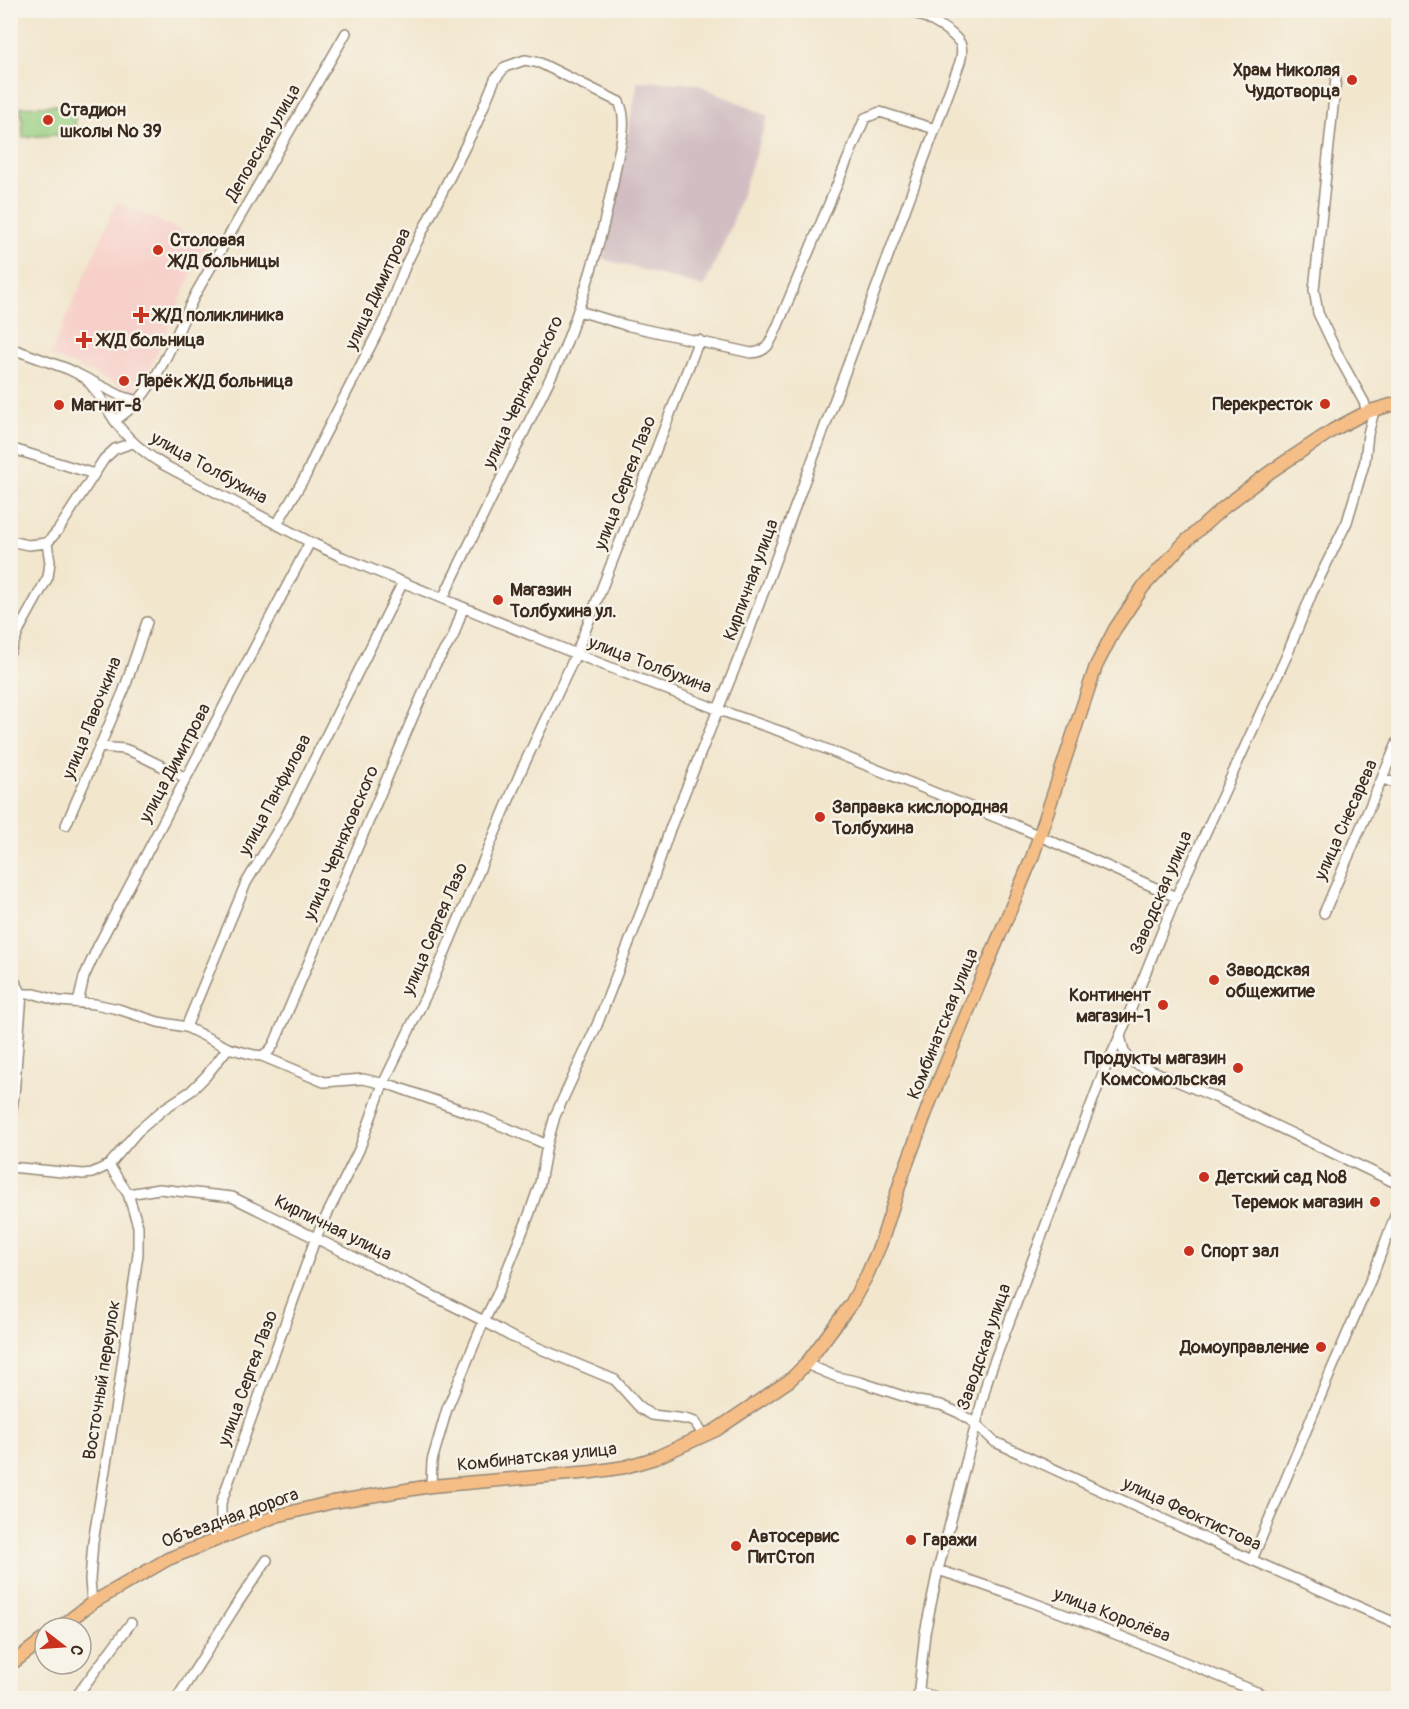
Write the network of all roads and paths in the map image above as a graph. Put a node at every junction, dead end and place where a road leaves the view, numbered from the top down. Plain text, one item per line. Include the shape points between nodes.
1 (905, 10) edge
2 (346, 33) dead end
3 (505, 67) joint
4 (1336, 78) dead end
5 (935, 129) junction
6 (579, 311) junction
7 (699, 340) junction
8 (10, 348) edge
9 (85, 378) junction
10 (139, 401) junction
11 (1398, 404) edge
12 (1371, 412) junction
13 (115, 421) junction
14 (132, 443) junction
15 (10, 448) edge
16 (94, 474) junction
17 (277, 524) junction
18 (10, 541) edge
19 (310, 542) junction
20 (47, 543) junction
21 (403, 582) junction
22 (442, 598) junction
23 (464, 608) junction
24 (147, 622) dead end
25 (10, 652) edge
26 (576, 654) junction
27 (719, 710) junction
28 (1398, 741) edge
29 (100, 747) junction
30 (186, 778) junction
31 (1383, 779) junction
32 (1398, 784) edge
33 (66, 825) dead end
34 (1038, 836) junction
35 (1176, 897) junction
36 (1324, 913) dead end
37 (10, 974) edge
38 (22, 994) junction
39 (78, 1003) junction
40 (186, 1027) junction
41 (1120, 1036) junction
42 (228, 1048) junction
43 (262, 1056) junction
44 (383, 1084) junction
45 (10, 1121) edge
46 (547, 1145) junction
47 (109, 1165) junction
48 (10, 1167) edge
49 (1398, 1184) edge
50 (128, 1194) junction
51 (1398, 1208) edge
52 (316, 1237) junction
53 (484, 1321) junction
54 (806, 1364) junction
55 (976, 1424) junction
56 (704, 1436) junction
57 (431, 1486) junction
58 (226, 1536) junction
59 (267, 1560) dead end
60 (1252, 1560) junction
61 (938, 1570) junction
62 (92, 1603) junction
63 (74, 1616) edge
64 (131, 1623) dead end
65 (1398, 1624) edge
66 (33, 1646) edge
67 (14, 1659) edge
68 (918, 1695) edge
69 (75, 1698) edge
70 (177, 1698) edge
71 (938, 1698) edge
72 (1271, 1698) edge

1 - 5 street, Кирпичная улица via 925,16 947,31 960,42 963,52
2 - 10 street, Деповская улица via 196,293
3 - 6 street, улица Черняховского via 525,60 540,63 619,102 623,110 622,137 601,239
3 - 17 street, улица Димитрова via 495,79 406,264 385,318
4 - 12 street via 1314,290 1318,313
5 - 7 street via 880,112 864,118 766,349 751,353
5 - 27 street, Кирпичная улица
6 - 7 street
6 - 22 street, улица Черняховского via 563,352
7 - 26 street, улица Сергея Лазо
8 - 9 street, улица Толбухина
9 - 10 street, улица Толбухина
9 - 13 street, улица Толбухина
10 - 13 street, Деповская улица
11 - 12 main road
12 - 34 main road, Комбинатская улица via 1324,436 1223,508 1143,587 1114,629 1096,666
12 - 35 street, Заводская улица via 1365,461 1347,522
13 - 14 street, улица Толбухина
14 - 16 street via 115,449
14 - 17 street, улица Толбухина via 164,465
15 - 16 street
16 - 20 street
17 - 19 street, улица Толбухина
18 - 20 street via 28,545
19 - 21 street, улица Толбухина
19 - 30 street, улица Димитрова
20 - 25 street via 48,577
21 - 22 street, улица Толбухина
21 - 40 street, улица Панфилова via 285,818 246,883
22 - 23 street, улица Толбухина
23 - 26 street, улица Толбухина
23 - 43 street, улица Черняховского via 435,665 274,1044
24 - 29 street, улица Лавочкина
26 - 27 street, улица Толбухина
26 - 44 street, улица Сергея Лазо via 521,771 432,983
27 - 34 street, улица Толбухина via 791,735
27 - 46 street, Кирпичная улица via 597,1025 555,1116
28 - 31 street, улица Снесарева
29 - 30 street via 135,753
29 - 33 street, улица Лавочкина
30 - 39 street, улица Димитрова via 98,946
31 - 32 street
31 - 36 street, улица Снесарева
34 - 35 street, улица Толбухина
34 - 54 main road, Комбинатская улица via 931,1099 867,1275 851,1304
35 - 41 street, Заводская улица
37 - 38 street
38 - 39 street
38 - 45 street
39 - 40 street
40 - 42 street
41 - 49 street via 1124,1052 1134,1063
41 - 55 street, Заводская улица via 988,1378
42 - 43 street
42 - 47 street via 191,1091 137,1132
43 - 44 street via 324,1082 363,1079
44 - 46 street via 475,1115
44 - 52 street, улица Сергея Лазо via 359,1149
46 - 53 street, Кирпичная улица via 529,1215
47 - 48 street via 83,1174
47 - 50 street
50 - 52 street, Кирпичная улица via 159,1189 232,1197
50 - 62 street, Восточный переулок via 138,1226 138,1254 93,1542
51 - 60 street
52 - 53 street, Кирпичная улица
52 - 58 street, улица Сергея Лазо via 221,1503
53 - 56 street, Кирпичная улица via 615,1380 641,1409 652,1415 695,1422
53 - 57 street via 447,1409 432,1461
54 - 55 street, улица Феоктистова via 837,1377 941,1405
54 - 56 main road, Комбинатская улица via 790,1380
55 - 60 street, улица Феоктистова via 995,1442
55 - 61 street, Заводская улица
56 - 57 main road, Комбинатская улица via 625,1467
57 - 58 main road, Объездная дорога via 333,1502 276,1516
58 - 62 main road, Объездная дорога via 168,1559
59 - 70 street
60 - 65 street, улица Феоктистова
61 - 68 street, Заводская улица
61 - 72 street, улица Королёва via 1001,1590
62 - 63 main road, Объездная дорога
64 - 69 street
66 - 67 main road
68 - 71 street

